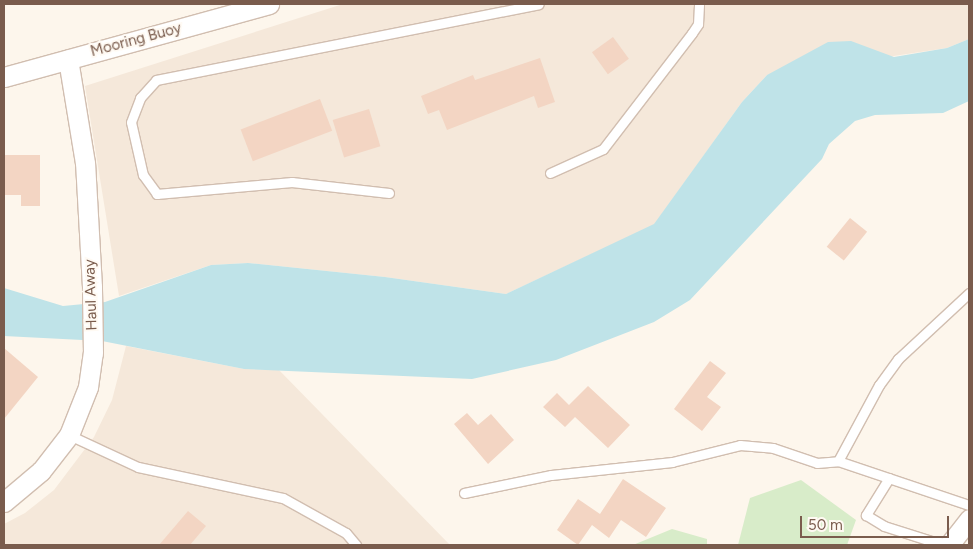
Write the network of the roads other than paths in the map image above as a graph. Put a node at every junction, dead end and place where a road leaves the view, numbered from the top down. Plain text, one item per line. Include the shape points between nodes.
1 (269, 4) edge
2 (539, 4) edge
3 (699, 4) edge
4 (68, 59) junction
5 (4, 77) edge
6 (550, 173) dead end
7 (389, 193) dead end
8 (969, 293) edge
9 (68, 435) junction
10 (838, 460) junction
11 (889, 478) junction
12 (464, 493) dead end
13 (4, 502) edge
14 (969, 505) edge
15 (969, 519) edge
16 (949, 544) edge
17 (356, 545) edge

1 - 4 street, Mooring Buoy
2 - 7 lane via 156,80 140,98 131,122 143,175 156,194 292,182
3 - 6 lane via 698,24 603,149
4 - 5 street, Mooring Buoy
4 - 9 street, Haul Away via 85,163 93,353 88,386
8 - 10 lane via 898,359 879,385
9 - 13 street, Haul Away via 41,472
9 - 17 lane via 138,467 283,498 346,533
10 - 11 lane
10 - 12 lane via 817,463 773,448 740,445 672,462 551,475
11 - 14 lane
11 - 16 lane via 866,515 884,526
15 - 16 street

